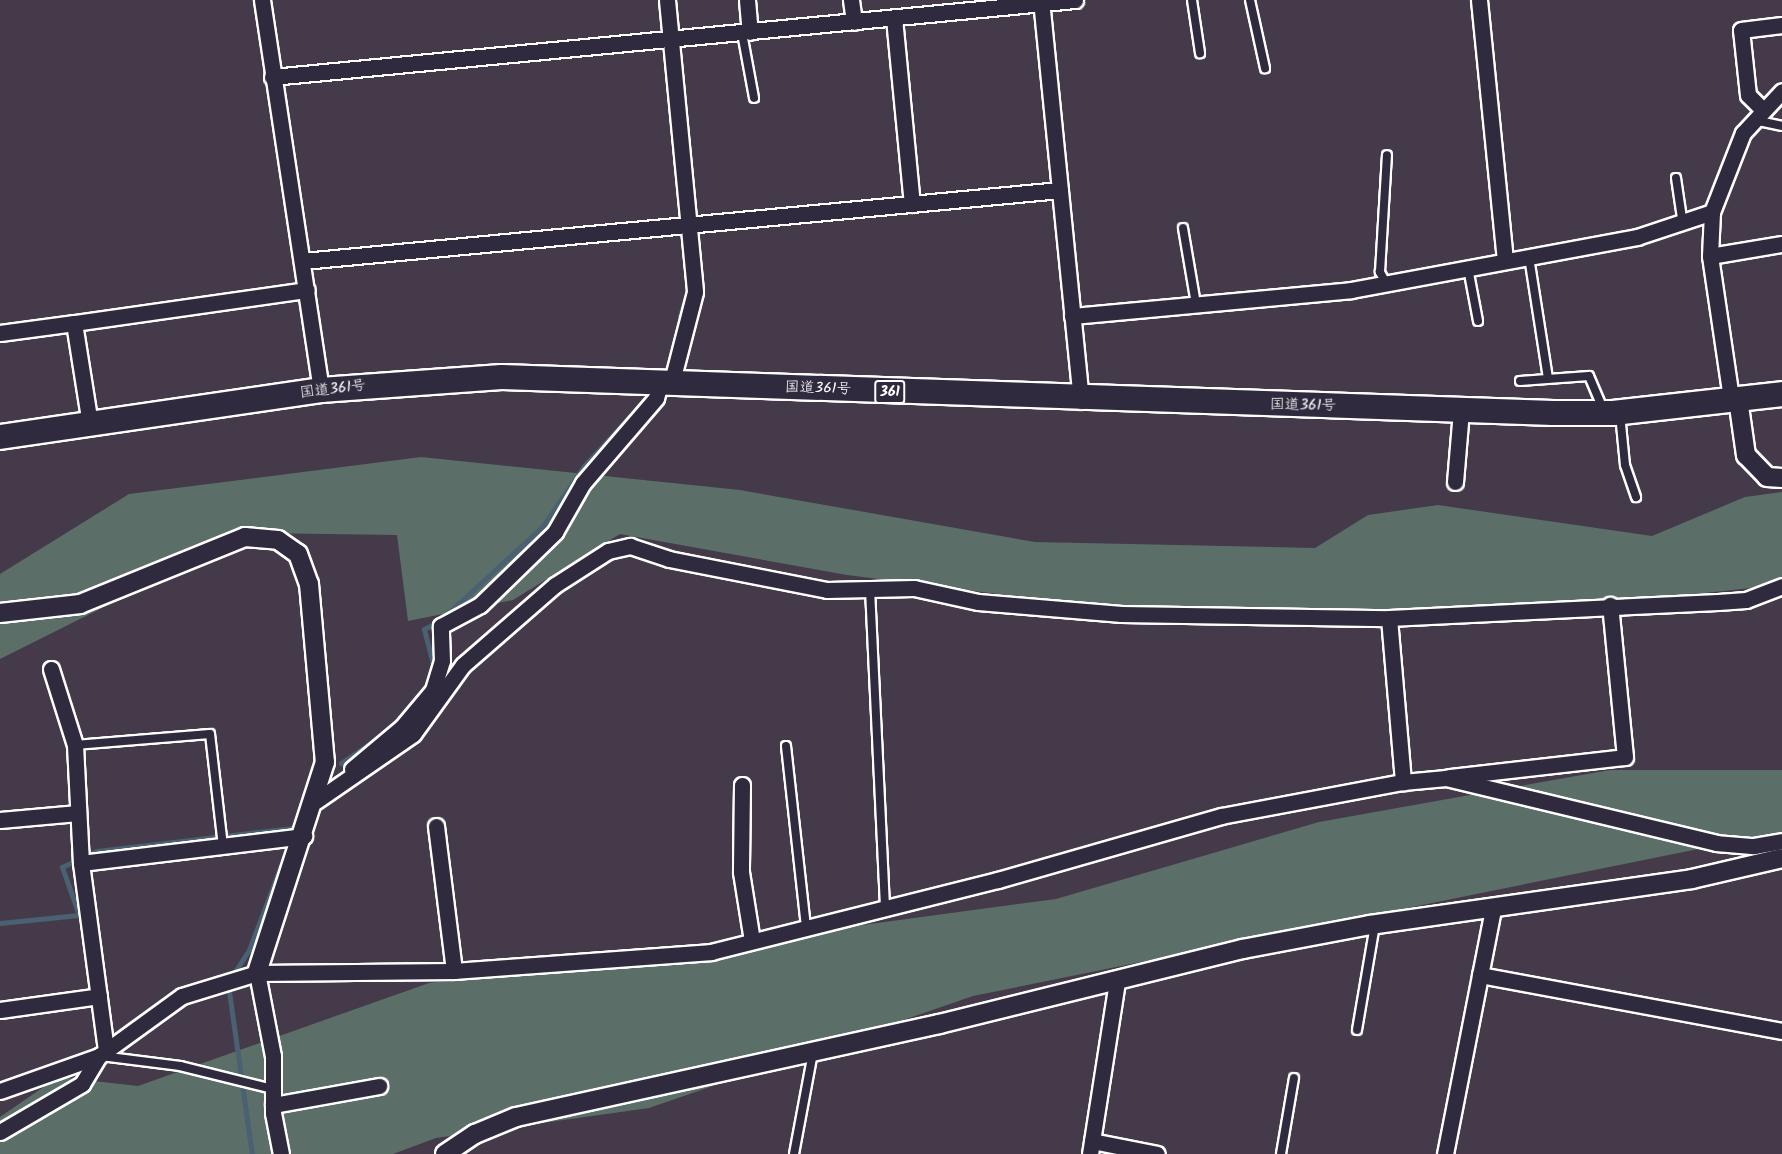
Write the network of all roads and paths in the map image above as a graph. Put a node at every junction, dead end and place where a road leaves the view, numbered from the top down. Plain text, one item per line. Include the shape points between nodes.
1 (262, 0) edge
2 (667, 0) edge
3 (747, 0) edge
4 (851, 0) edge
5 (1075, 0) edge
6 (1192, 0) edge
7 (1250, 0) edge
8 (1479, 0) edge
9 (1041, 2) edge
10 (894, 18) junction
11 (854, 22) junction
12 (1782, 25) edge
13 (746, 33) junction
14 (666, 39) junction
15 (1200, 53) dead end
16 (1265, 68) dead end
17 (273, 77) junction
18 (1782, 91) edge
19 (754, 98) dead end
20 (1759, 115) junction
21 (1782, 126) edge
22 (1387, 154) dead end
23 (1676, 178) dead end
24 (1060, 190) junction
25 (912, 204) junction
26 (1712, 212) junction
27 (1683, 218) junction
28 (686, 226) junction
29 (1183, 228) dead end
30 (1782, 244) edge
31 (1710, 256) junction
32 (1529, 257) junction
33 (303, 261) junction
34 (1505, 261) junction
35 (1468, 268) junction
36 (1386, 283) junction
37 (307, 290) junction
38 (1196, 304) junction
39 (1072, 316) junction
40 (1478, 321) dead end
41 (74, 323) junction
42 (0, 333) edge
43 (1548, 378) junction
44 (1520, 381) dead end
45 (666, 385) junction
46 (321, 390) junction
47 (1782, 394) edge
48 (1734, 399) junction
49 (1081, 401) junction
50 (1461, 410) junction
51 (1612, 413) junction
52 (90, 424) junction
53 (0, 437) edge
54 (1782, 478) edge
55 (1455, 482) dead end
56 (1636, 497) dead end
57 (1782, 586) edge
58 (870, 589) junction
59 (1610, 605) junction
60 (0, 613) edge
61 (1389, 618) junction
62 (51, 669) dead end
63 (75, 745) junction
64 (786, 746) dead end
65 (1446, 778) junction
66 (1403, 782) junction
67 (742, 785) dead end
68 (316, 801) junction
69 (78, 813) junction
70 (0, 820) edge
71 (436, 826) dead end
72 (304, 836) junction
73 (1782, 841) edge
74 (223, 846) junction
75 (1782, 858) edge
76 (81, 863) junction
77 (1493, 909) junction
78 (885, 910) junction
79 (1376, 924) junction
80 (806, 930) junction
81 (752, 941) junction
82 (454, 971) junction
83 (257, 973) junction
84 (1480, 975) junction
85 (1117, 982) junction
86 (99, 996) junction
87 (0, 1010) edge
88 (1357, 1030) dead end
89 (1782, 1031) edge
90 (814, 1051) junction
91 (103, 1053) junction
92 (1293, 1078) dead end
93 (379, 1086) dead end
94 (273, 1089) junction
95 (0, 1090) edge
96 (273, 1105) junction
97 (0, 1132) edge
98 (1091, 1148) edge
99 (281, 1154) edge
100 (445, 1154) edge
101 (794, 1154) edge
102 (1157, 1154) edge
103 (1281, 1154) edge
104 (1445, 1154) edge

1 - 17 street
2 - 14 street
3 - 13 street
4 - 11 street
5 - 9 street
6 - 15 lane
7 - 16 lane
8 - 34 street
9 - 10 street
9 - 24 street
10 - 11 street
10 - 25 street
11 - 13 street
12 - 20 street via 1741,30 1748,95
13 - 14 street
13 - 19 lane
14 - 17 street
14 - 28 street
17 - 33 street
18 - 20 street
20 - 21 lane
20 - 26 street via 1743,133
22 - 36 lane via 1380,272
23 - 27 lane
24 - 25 street
24 - 39 street
25 - 28 street
26 - 27 street
26 - 31 street
27 - 32 street via 1637,237
28 - 33 street
28 - 45 street via 695,292
29 - 38 lane
30 - 31 street
31 - 48 street
32 - 34 street
32 - 43 lane
33 - 37 street
34 - 35 street
35 - 36 street
35 - 40 lane
36 - 38 street
37 - 41 street
37 - 46 street
38 - 39 street
39 - 49 street
41 - 42 street
41 - 52 street
43 - 44 lane
43 - 51 lane via 1590,376
45 - 46 highway, 国道361号 / 361 via 502,377
45 - 49 highway, 国道361号 / 361
45 - 68 street via 583,483 555,532 480,605 441,626 442,661 433,690 402,727
46 - 52 highway, 国道361号 / 361
47 - 48 highway, 国道361号 / 361
48 - 51 highway, 国道361号 / 361
48 - 54 street via 1746,455 1767,477
49 - 50 highway, 国道361号 / 361
50 - 51 highway, 国道361号 / 361
50 - 55 street
51 - 56 lane
52 - 53 highway, 国道361号 / 361
57 - 59 street via 1746,600
58 - 61 street via 914,588 978,602 1121,614
58 - 68 street via 827,590 669,559 630,546 608,551 555,585 463,665 413,734
58 - 78 lane
59 - 61 street
59 - 65 street via 1625,757
60 - 68 street via 80,604 218,544 245,537 278,540 298,554 309,584 325,762
61 - 66 street
62 - 63 street
63 - 69 street
63 - 74 lane via 210,734
64 - 80 lane
65 - 66 street
65 - 73 street via 1716,843 1754,846
66 - 78 street via 1221,816
67 - 81 street via 741,873
68 - 72 street
69 - 70 street
69 - 76 street
71 - 82 street
72 - 74 street
72 - 83 street
74 - 76 street
75 - 77 street via 1692,879
76 - 86 street
77 - 79 street
77 - 84 street
78 - 80 street
79 - 85 street via 1243,949
79 - 88 lane
80 - 81 street
81 - 82 street via 619,961
82 - 83 street
83 - 91 street via 182,996
83 - 94 street via 273,1056
84 - 89 street
84 - 104 street
85 - 90 street
85 - 98 street
86 - 87 street
86 - 91 street
90 - 100 street via 516,1117 475,1134
90 - 101 lane
91 - 94 lane via 180,1066
91 - 95 street
91 - 97 street via 82,1084
92 - 103 lane
93 - 96 street
94 - 96 street
96 - 99 street
98 - 102 street

